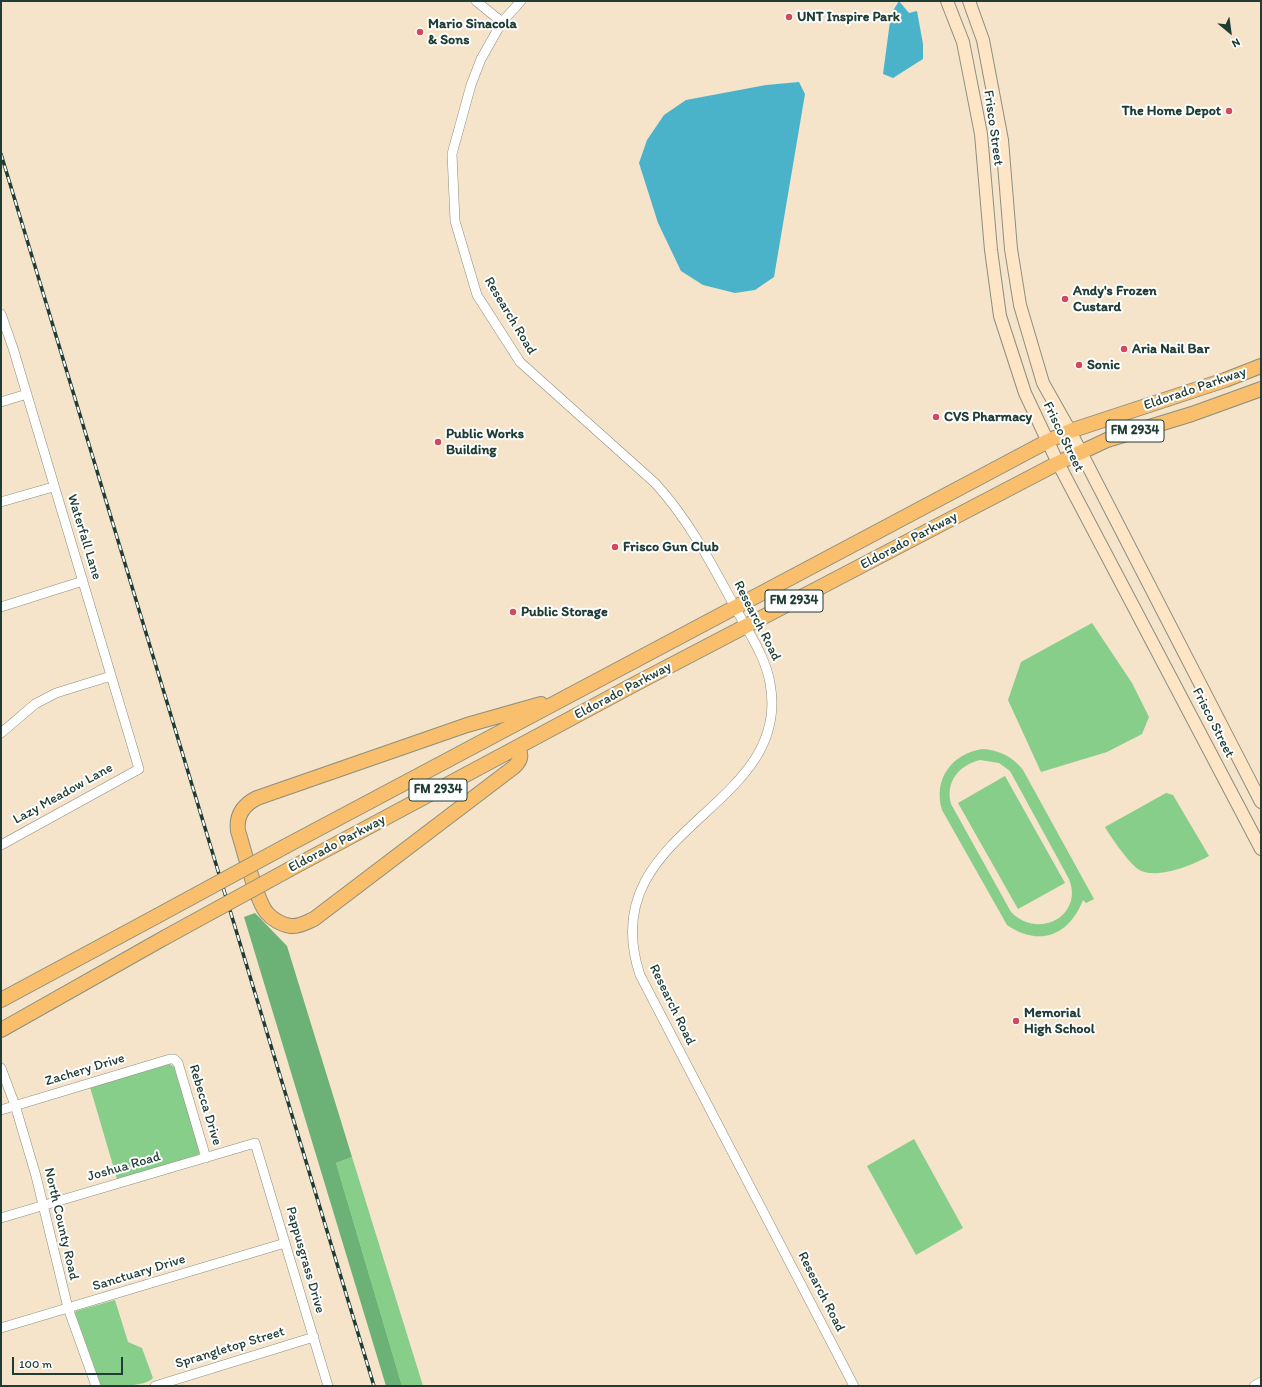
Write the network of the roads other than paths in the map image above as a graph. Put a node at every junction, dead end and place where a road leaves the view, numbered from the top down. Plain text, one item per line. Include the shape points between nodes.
1 (476, 1) edge
2 (521, 1) edge
3 (947, 1) edge
4 (969, 1) edge
5 (502, 22) junction
6 (983, 40) junction
7 (963, 42) junction
8 (1, 314) edge
9 (1261, 366) edge
10 (1225, 380) junction
11 (1261, 389) edge
12 (27, 394) junction
13 (1, 402) edge
14 (1231, 402) junction
15 (1070, 431) junction
16 (1048, 441) junction
17 (1080, 452) junction
18 (1058, 463) junction
19 (53, 487) junction
20 (1, 502) edge
21 (888, 528) junction
22 (898, 546) junction
23 (83, 581) junction
24 (1, 608) edge
25 (736, 608) junction
26 (746, 626) junction
27 (111, 676) junction
28 (1199, 682) junction
29 (578, 692) junction
30 (1180, 693) junction
31 (1, 733) edge
32 (518, 747) junction
33 (139, 769) joint
34 (1261, 802) edge
35 (1, 845) edge
36 (1261, 849) edge
37 (1, 1000) edge
38 (1, 1030) edge
39 (177, 1060) joint
40 (1, 1068) edge
41 (15, 1105) junction
42 (1, 1110) edge
43 (255, 1143) joint
44 (206, 1158) junction
45 (43, 1205) junction
46 (1, 1218) edge
47 (285, 1243) junction
48 (68, 1308) junction
49 (1, 1328) edge
50 (314, 1338) junction
51 (1261, 1382) edge
52 (96, 1386) edge
53 (155, 1386) edge
54 (328, 1386) edge
55 (854, 1386) edge
56 (1254, 1386) edge

1 - 5 street
2 - 5 street, Research Road
3 - 7 street, Frisco Street
4 - 6 street, Frisco Street
5 - 25 street, Research Road via 475,72 452,154 455,221 477,295 520,362 655,483 674,504 706,552
6 - 7 street
6 - 15 street, Frisco Street via 1002,140 1011,249 1020,305 1043,383
7 - 16 street, Frisco Street via 981,134 991,250 1000,316 1025,393
8 - 12 street, Waterfall Lane
9 - 10 main road, Eldorado Parkway
10 - 14 main road
10 - 15 main road, Eldorado Parkway
11 - 14 main road, Eldorado Parkway / FM 2934
12 - 13 street
12 - 19 street, Waterfall Lane
14 - 17 main road, Eldorado Parkway / FM 2934 via 1108,440
15 - 16 main road, Eldorado Parkway
15 - 17 street, Frisco Street
16 - 18 street, Frisco Street
16 - 21 main road, Eldorado Parkway
17 - 18 main road, Eldorado Parkway / FM 2934
17 - 28 street, Frisco Street
18 - 22 main road, Eldorado Parkway / FM 2934
18 - 30 street, Frisco Street
19 - 20 street
19 - 23 street, Waterfall Lane
21 - 22 main road
21 - 25 main road, Eldorado Parkway
22 - 26 main road, Eldorado Parkway / FM 2934
23 - 24 street
23 - 27 street, Waterfall Lane
25 - 26 street, Research Road
25 - 29 main road, Eldorado Parkway
26 - 32 main road, Eldorado Parkway / FM 2934
26 - 55 street, Research Road via 764,660 770,684 772,709 764,743 744,776 667,850 650,872 640,892 634,914 634,948 640,975
27 - 31 street via 56,693 35,704
27 - 33 street, Waterfall Lane
28 - 30 street
28 - 34 street, Frisco Street
29 - 32 main road via 467,725 247,803 240,812 238,831 266,912 274,920 291,926 314,919 520,761
29 - 37 main road, Eldorado Parkway, bridge
30 - 36 street, Frisco Street
32 - 38 main road, Eldorado Parkway / FM 2934, bridge via 290,868
33 - 35 street, Lazy Meadow Lane
39 - 41 street, Zachery Drive via 170,1059
39 - 44 street, Rebecca Drive
40 - 41 street, North County Road
41 - 42 street, Zachery Drive
41 - 45 street, North County Road
43 - 44 street, Joshua Road
43 - 47 street, Pappusgrass Drive
44 - 45 street, Joshua Road
45 - 46 street, Joshua Road
45 - 48 street, North County Road
47 - 48 street, Sanctuary Drive
47 - 50 street, Pappusgrass Drive
48 - 49 street, Sanctuary Drive
48 - 52 street, North County Road
50 - 53 street, Sprangletop Street
50 - 54 street, Pappusgrass Drive
51 - 56 street

